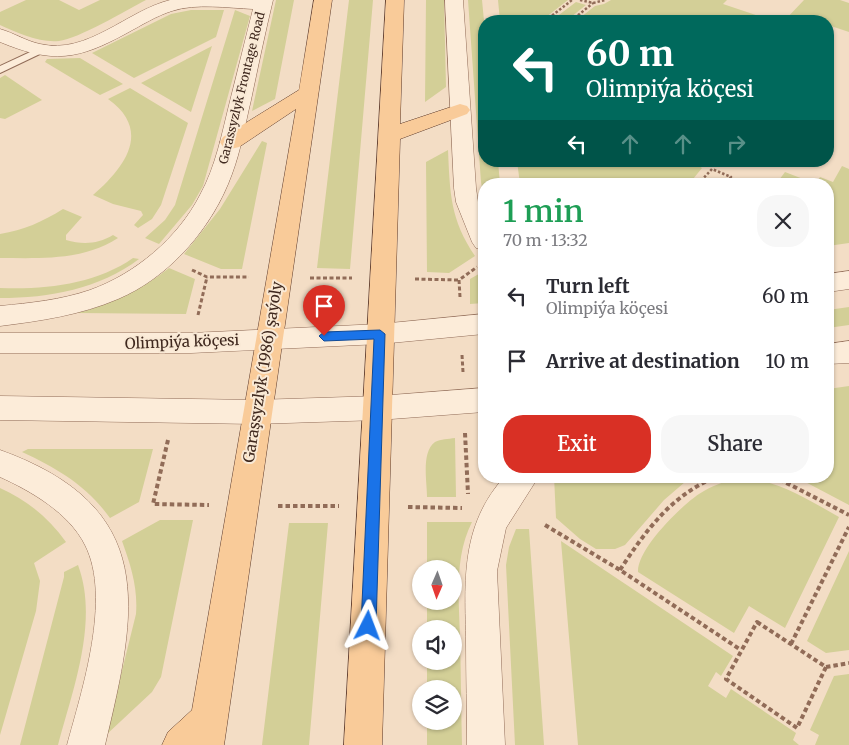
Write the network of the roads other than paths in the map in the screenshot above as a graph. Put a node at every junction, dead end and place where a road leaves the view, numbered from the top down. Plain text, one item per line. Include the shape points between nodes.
1 (323, 0) edge
2 (395, 0) edge
3 (454, 0) edge
4 (173, 2) edge
5 (263, 2) edge
6 (0, 35) edge
7 (41, 50) junction
8 (0, 70) edge
9 (309, 92) junction
10 (460, 110) junction
11 (388, 136) junction
12 (231, 142) junction
13 (478, 228) edge
14 (849, 280) edge
15 (834, 282) edge
16 (0, 316) edge
17 (478, 325) edge
18 (380, 334) junction
19 (268, 339) junction
20 (0, 343) edge
21 (849, 352) edge
22 (834, 353) edge
23 (478, 400) edge
24 (0, 408) edge
25 (378, 408) junction
26 (256, 412) junction
27 (0, 463) edge
28 (519, 483) edge
29 (207, 732) edge
30 (86, 745) edge
31 (181, 745) edge
32 (363, 745) edge
33 (486, 745) edge

1 - 9 main road, Garaşsyzlyk (1986) şaýoly
2 - 11 main road
3 - 10 street
4 - 5 street
4 - 7 street via 76,49
5 - 12 street, Garassyzlyk Frontage Road
6 - 7 street
7 - 8 lane
9 - 12 main road
9 - 19 main road, Garaşsyzlyk (1986) şaýoly
10 - 11 main road
10 - 13 street via 467,202
11 - 18 main road
12 - 16 street, Garassyzlyk Frontage Road via 210,198 187,231 153,266 133,281 90,299 62,307
14 - 15 street
17 - 18 street, Olimpiýa köçesi
18 - 19 street, Olimpiýa köçesi
18 - 25 main road
19 - 20 street, Olimpiýa köçesi via 191,343
19 - 26 main road, Garaşsyzlyk (1986) şaýoly
21 - 22 street
23 - 25 street
24 - 26 street
25 - 26 street
25 - 32 main road
26 - 29 main road, Garaşsyzlyk (1986) şaýoly
27 - 30 street via 46,487 84,519 98,537 110,572 110,633
28 - 33 street via 498,511 486,538 481,570
29 - 31 main road

